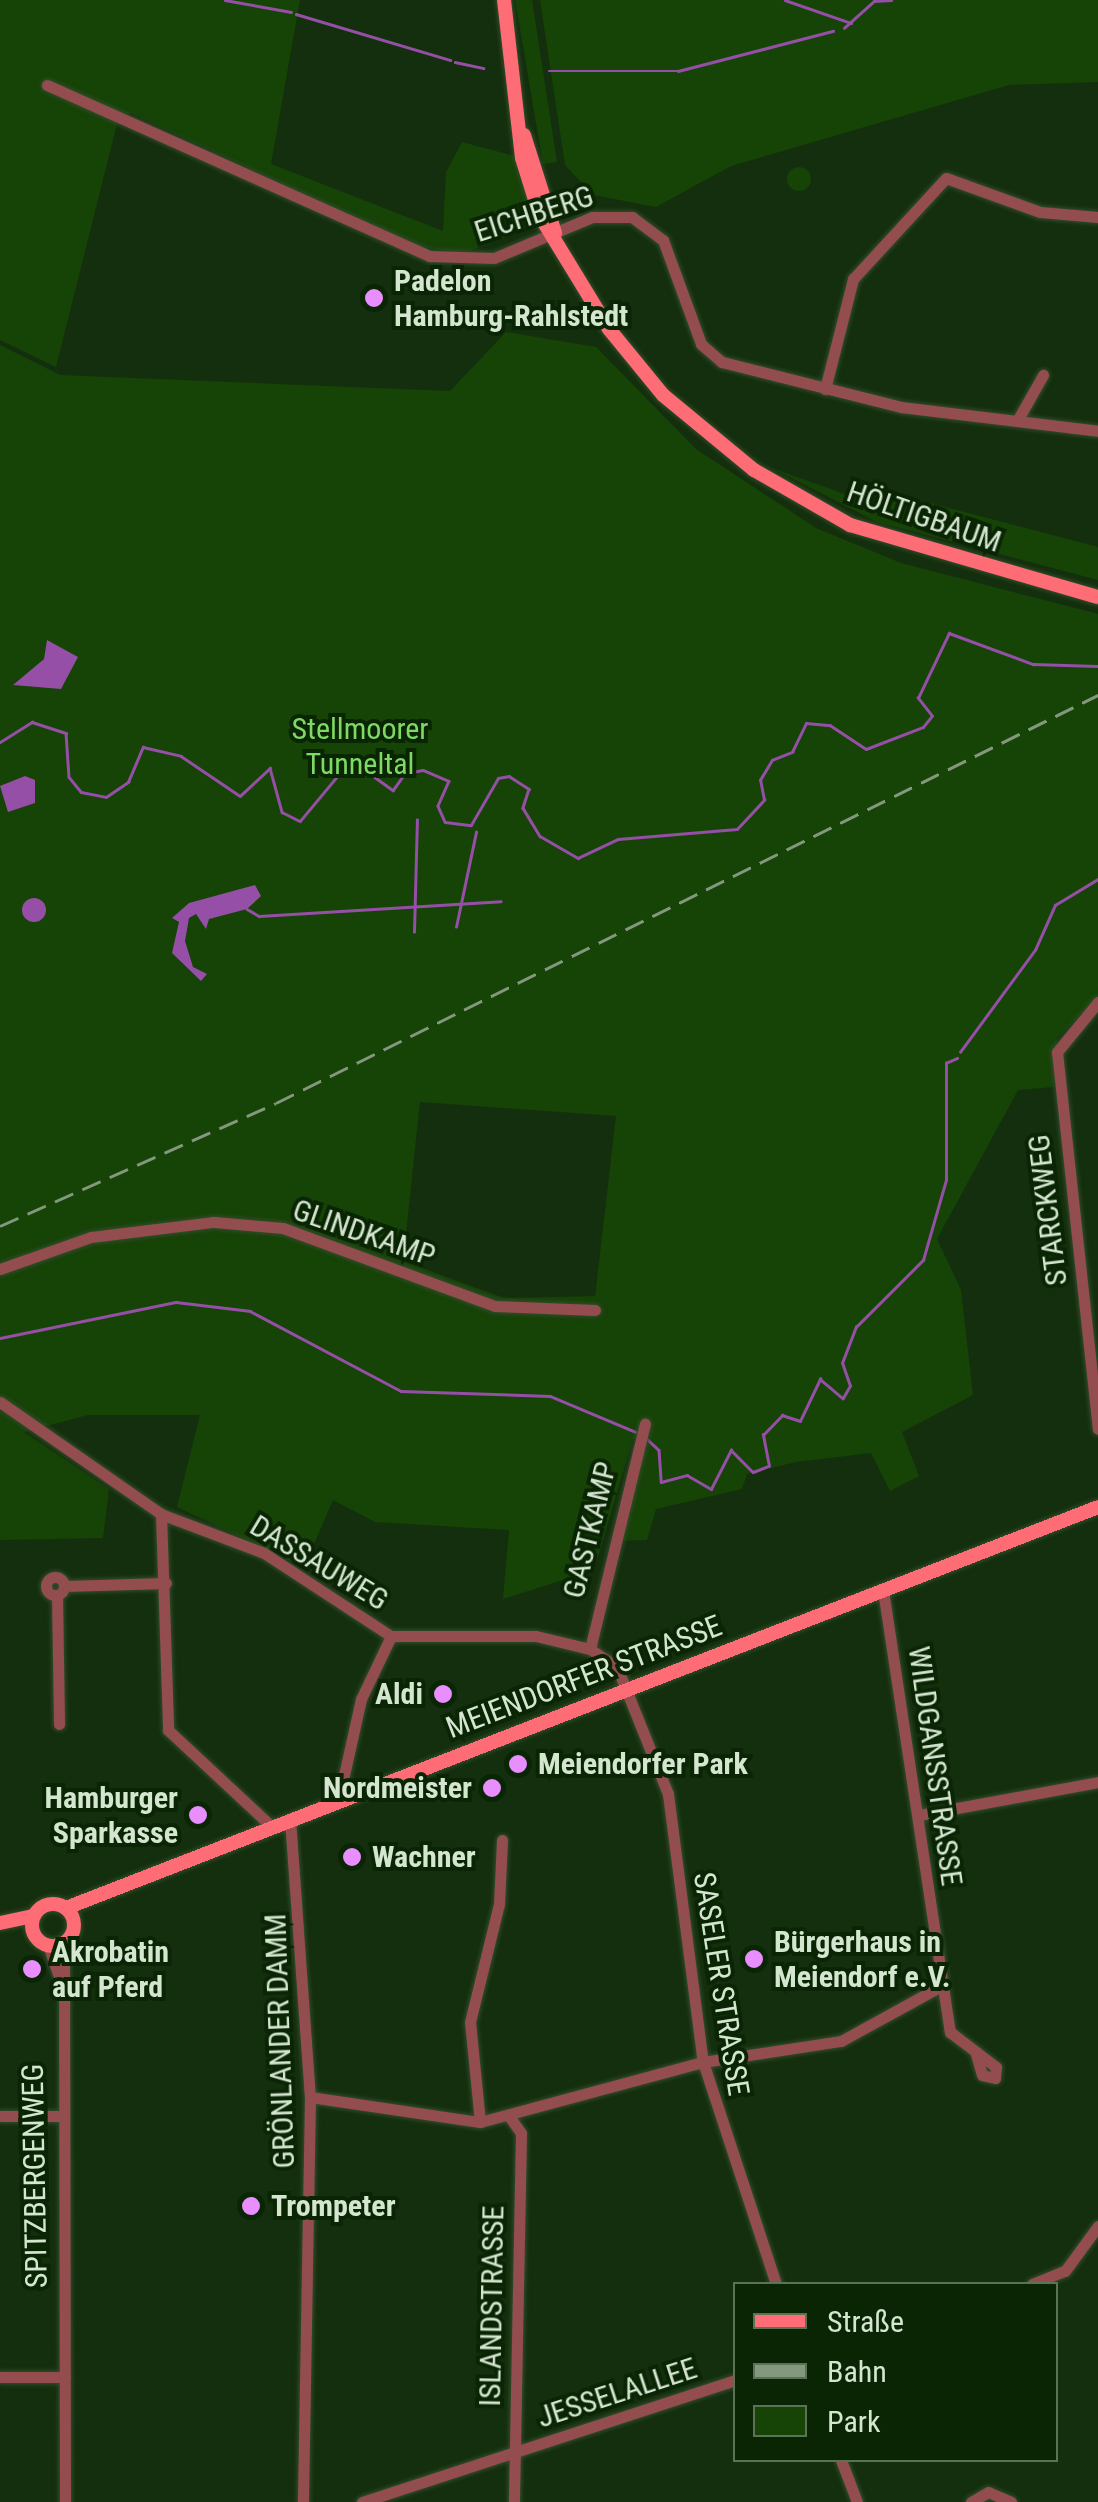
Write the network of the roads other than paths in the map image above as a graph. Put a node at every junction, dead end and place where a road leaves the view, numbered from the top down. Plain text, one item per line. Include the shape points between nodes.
1 (504, 0) edge
2 (47, 85) dead end
3 (1098, 217) edge
4 (556, 234) junction
5 (1043, 375) dead end
6 (825, 389) junction
7 (1017, 421) junction
8 (1098, 431) edge
9 (1098, 597) edge
10 (1098, 1002) edge
11 (0, 1270) edge
12 (595, 1310) dead end
13 (0, 1402) edge
14 (645, 1424) dead end
15 (1098, 1429) edge
16 (1098, 1507) edge
17 (161, 1514) junction
18 (166, 1583) junction
19 (883, 1590) junction
20 (391, 1636) junction
21 (590, 1649) junction
22 (628, 1689) junction
23 (60, 1724) dead end
24 (1098, 1782) edge
25 (338, 1802) junction
26 (918, 1815) junction
27 (290, 1820) junction
28 (272, 1827) junction
29 (502, 1840) dead end
30 (70, 1913) junction
31 (1, 1923) edge
32 (34, 1923) junction
33 (56, 1945) junction
34 (942, 1985) junction
35 (976, 2054) dead end
36 (703, 2062) junction
37 (310, 2097) junction
38 (0, 2116) edge
39 (58, 2116) junction
40 (509, 2116) junction
41 (480, 2122) junction
42 (1098, 2226) edge
43 (775, 2282) edge
44 (1037, 2282) edge
45 (0, 2377) edge
46 (65, 2377) junction
47 (733, 2381) edge
48 (514, 2453) junction
49 (842, 2462) edge
50 (65, 2502) edge
51 (303, 2502) edge
52 (362, 2502) edge
53 (514, 2502) edge
54 (857, 2502) edge
55 (971, 2502) edge
56 (1010, 2502) edge

1 - 4 main road, HÖLTIGBAUM via 520,126
2 - 4 street, EICHBERG via 430,256 479,260
3 - 6 street via 1040,212 946,178 853,279
4 - 6 street, EICHBERG via 602,215 645,223 665,244 710,355
4 - 9 main road, HÖLTIGBAUM via 650,381 780,488 896,543
5 - 7 street
6 - 7 street, EICHBERG
7 - 8 street, EICHBERG
10 - 15 street, STARCKWEG via 1057,1052
11 - 12 street, GLINDKAMP via 92,1237 214,1222 283,1228 495,1306
13 - 17 street, DASSAUWEG
14 - 21 street, GASTKAMP
16 - 19 main road, MEIENDORFER STRASSE
17 - 18 street
17 - 20 street, DASSAUWEG via 264,1553
18 - 23 street via 60,1590
18 - 28 street via 168,1730
19 - 22 main road, MEIENDORFER STRASSE
19 - 26 street, WILDGANSSTRASSE
20 - 21 street, DASSAUWEG via 478,1630
20 - 25 street via 360,1699
21 - 22 street via 617,1667
22 - 25 main road, MEIENDORFER STRASSE
22 - 36 street, SASELER STRASSE via 668,1794
24 - 26 street
25 - 27 main road, MEIENDORFER STRASSE
26 - 34 street, WILDGANSSTRASSE
27 - 28 main road, MEIENDORFER STRASSE
27 - 37 street, GRÖNLANDER DAMM
28 - 30 main road, MEIENDORFER STRASSE
29 - 41 street via 499,1904 470,2022
30 - 32 main road, MEIENDORFER STRASSE via 48,1904
30 - 33 main road
31 - 32 main road, MEIENDORFER STRASSE
32 - 33 main road
33 - 39 street, SPITZBERGENWEG
34 - 35 street, WILDGANSSTRASSE via 952,2037
34 - 36 street via 841,2041
36 - 40 street
36 - 43 street, SASELER STRASSE
37 - 41 street
37 - 51 street, GRÖNLANDER DAMM
38 - 39 street
39 - 46 street, SPITZBERGENWEG
40 - 41 street
40 - 48 street, ISLANDSTRASSE via 521,2133
42 - 44 street via 1065,2271
45 - 46 street
46 - 50 street, SPITZBERGENWEG
47 - 48 street, JESSELALLEE
48 - 52 street, JESSELALLEE
48 - 53 street, ISLANDSTRASSE
49 - 54 street
55 - 56 street via 988,2492

